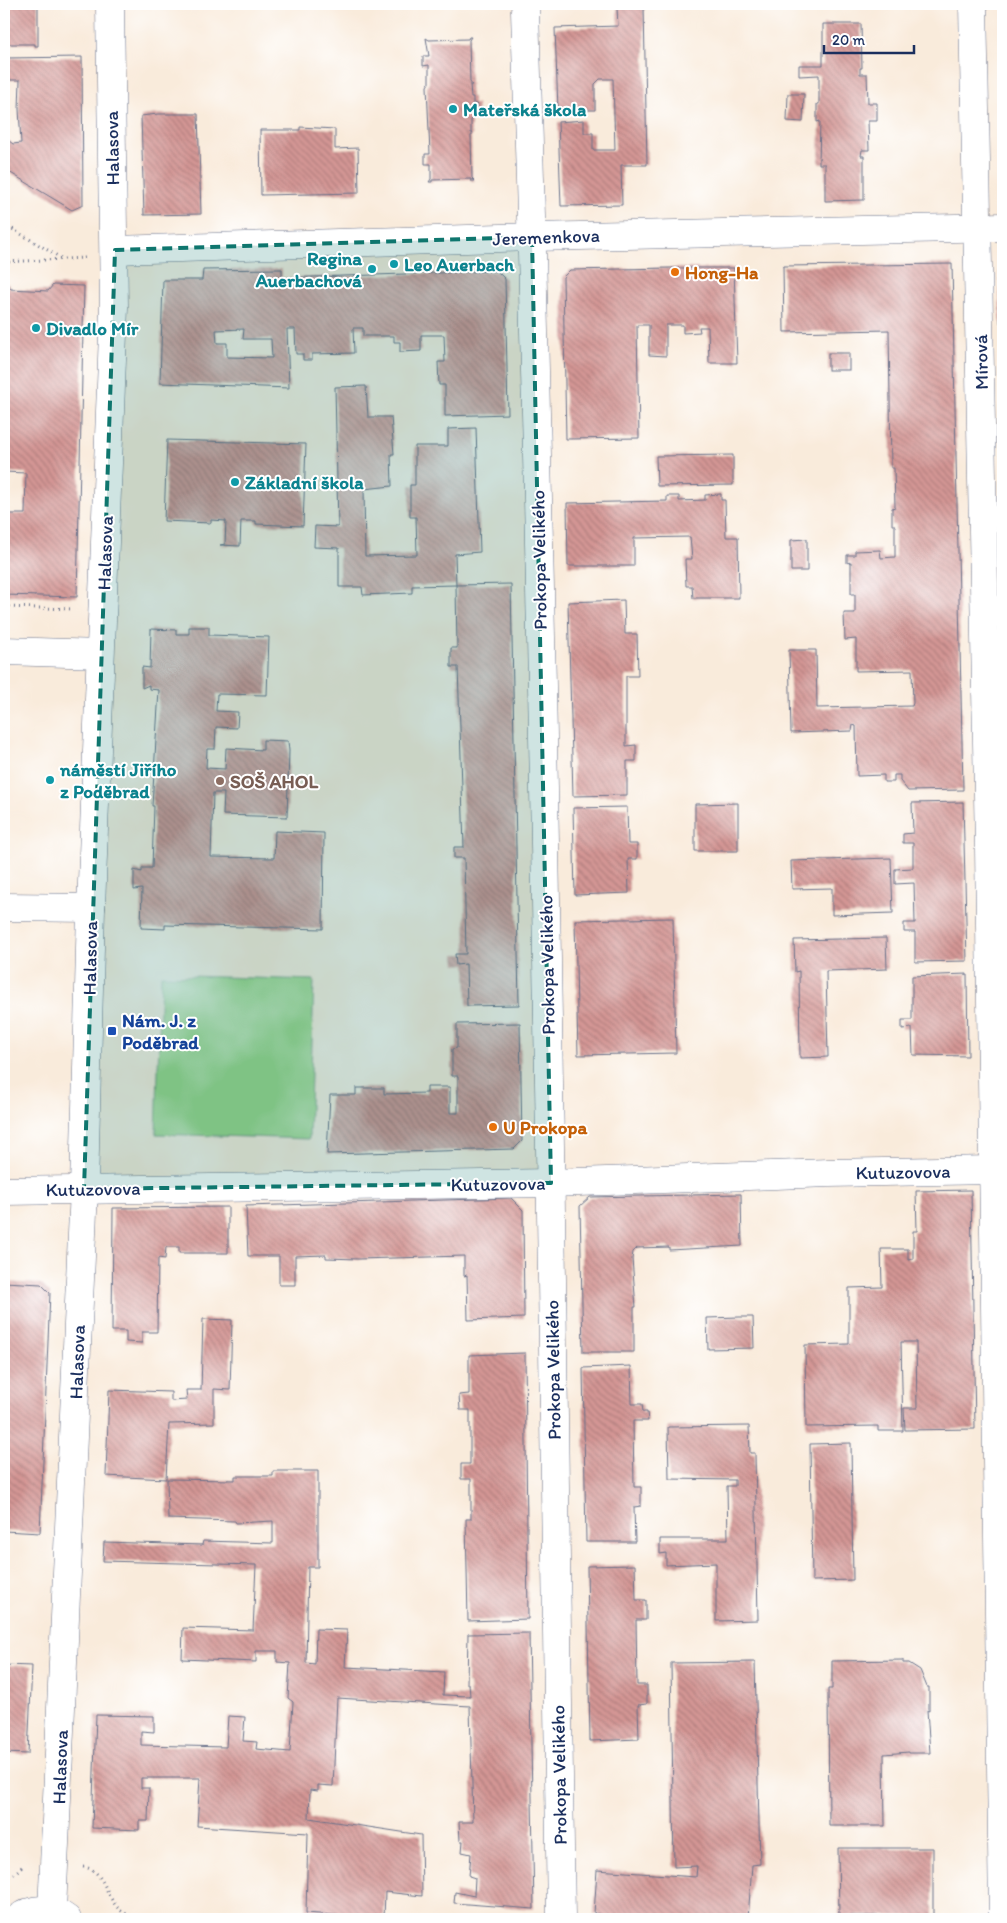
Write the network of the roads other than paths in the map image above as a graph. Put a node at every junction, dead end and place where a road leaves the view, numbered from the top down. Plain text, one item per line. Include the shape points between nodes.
1 (110, 4) edge
2 (973, 4) edge
3 (525, 11) dead end
4 (990, 227) edge
5 (532, 236) junction
6 (115, 250) junction
7 (994, 520) edge
8 (4, 651) edge
9 (100, 654) junction
10 (4, 907) edge
11 (92, 908) junction
12 (993, 1170) junction
13 (551, 1183) junction
14 (84, 1189) junction
15 (4, 1191) edge
16 (60, 1915) edge
17 (18, 1919) edge
18 (561, 1919) edge
19 (1003, 1919) edge

1 - 6 street, Halasova
2 - 4 street, Mírová
3 - 5 street, Prokopa Velikého
4 - 5 street, Jeremenkova
4 - 7 street, Mírová
5 - 6 street, Jeremenkova
5 - 13 street, Prokopa Velikého
6 - 9 street, Halasova
7 - 12 street, Mírová
8 - 9 street
9 - 11 street, Halasova
10 - 11 street
11 - 14 street, Halasova
12 - 13 street, Kutuzovova
12 - 19 street, Mírová
13 - 14 street, Kutuzovova
13 - 18 street, Prokopa Velikého
14 - 15 street, Kutuzovova
14 - 16 street, Halasova
16 - 17 street via 32,1911

